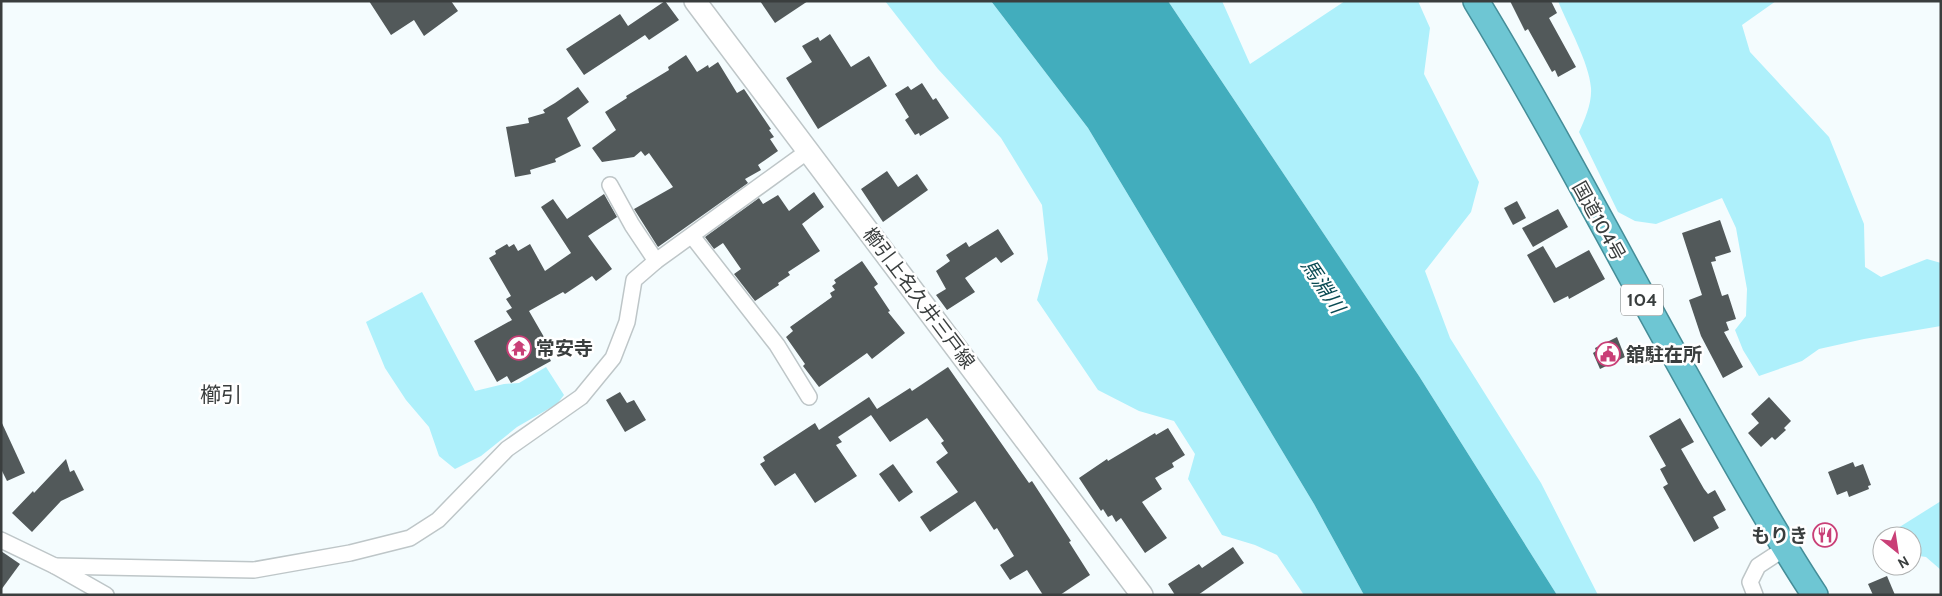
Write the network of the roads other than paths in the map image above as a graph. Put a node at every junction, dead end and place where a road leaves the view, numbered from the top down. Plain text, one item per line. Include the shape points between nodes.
1 (695, 1) edge
2 (1476, 1) edge
3 (808, 151) junction
4 (610, 185) dead end
5 (692, 236) junction
6 (656, 261) junction
7 (809, 397) dead end
8 (1, 540) edge
9 (1784, 550) junction
10 (55, 566) junction
11 (106, 595) edge
12 (1142, 595) edge
13 (1756, 595) edge
14 (1815, 595) edge

1 - 3 main road, 櫛引上名久井三戸線
2 - 9 highway, 国道104号 / 104
3 - 5 street
3 - 12 main road, 櫛引上名久井三戸線
4 - 6 street
5 - 6 street
5 - 7 street via 777,345
6 - 10 street via 634,280 627,322 613,358 581,397 507,449 438,520 410,538 350,553 254,570
8 - 10 street
9 - 13 street via 1758,566 1750,582
9 - 14 highway, 国道104号 / 104
10 - 11 street

